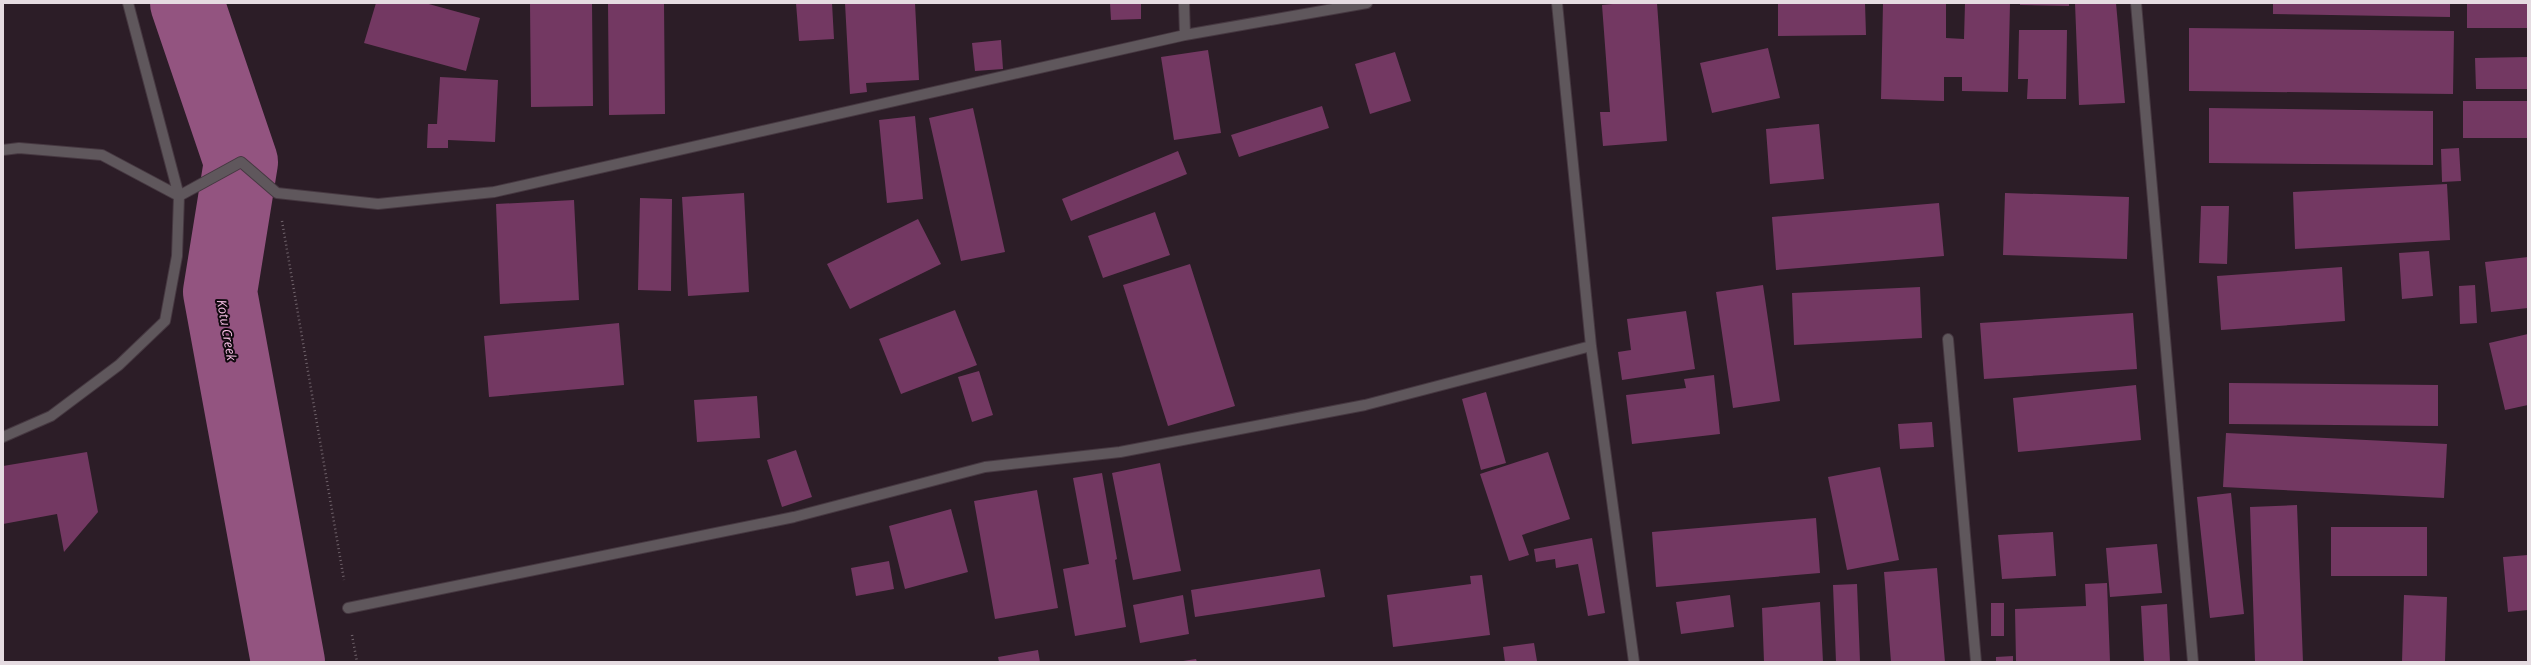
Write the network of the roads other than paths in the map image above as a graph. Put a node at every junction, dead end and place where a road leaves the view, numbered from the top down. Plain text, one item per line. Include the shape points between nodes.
1 (128, 3) edge
2 (1184, 3) edge
3 (1367, 3) edge
4 (1557, 3) edge
5 (2136, 3) edge
6 (1185, 34) junction
7 (3, 150) edge
8 (179, 196) junction
9 (1948, 339) dead end
10 (1591, 346) junction
11 (3, 437) edge
12 (348, 608) road end
13 (1634, 662) edge
14 (1976, 662) edge
15 (2193, 662) edge

1 - 8 street
2 - 6 street
3 - 6 street
4 - 10 street
5 - 15 street
6 - 8 street via 494,192 378,204 277,193 241,162
7 - 8 street via 19,148 102,155
8 - 11 street via 177,256 165,321 119,365 51,416
9 - 14 street
10 - 12 street via 1365,405 1120,452 985,467 794,517
10 - 13 street

